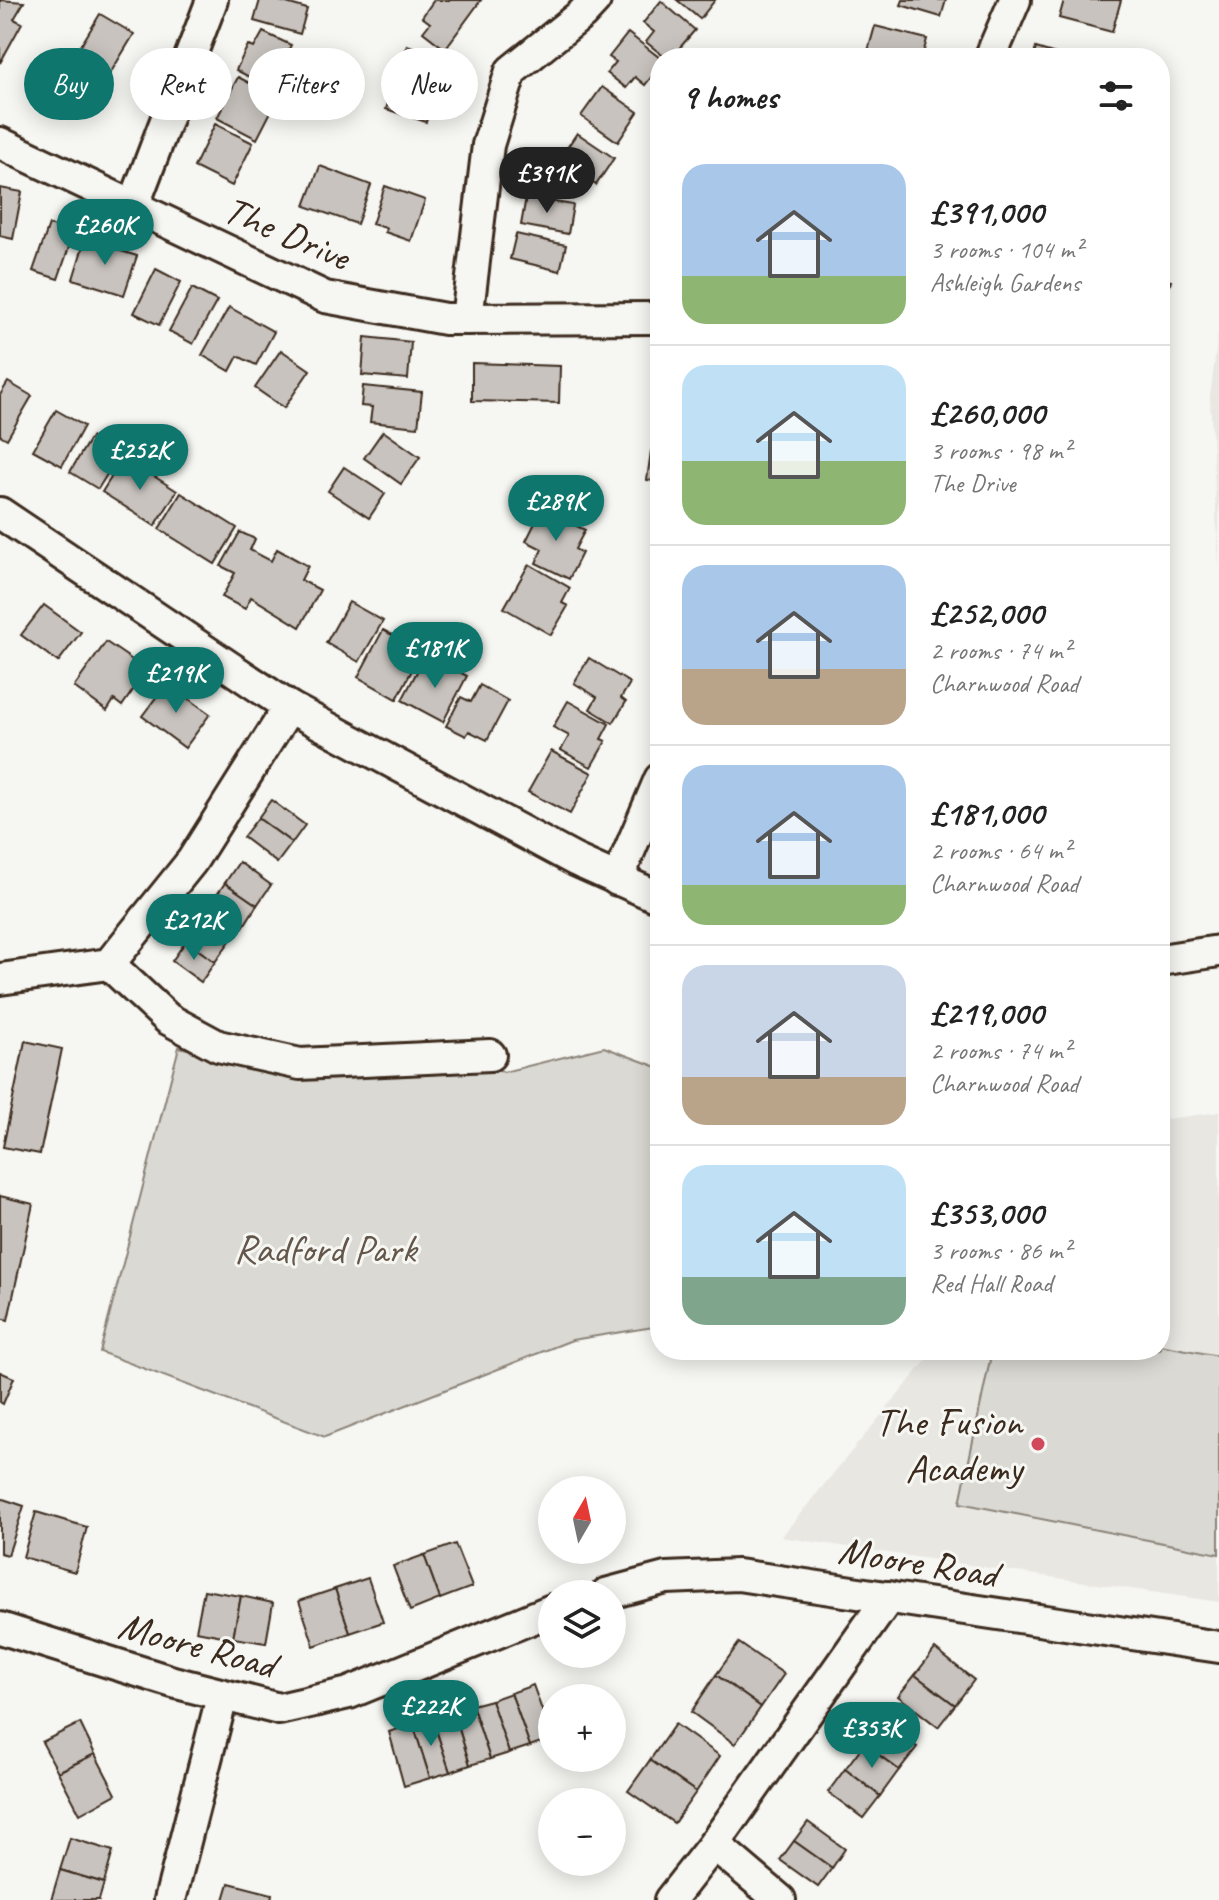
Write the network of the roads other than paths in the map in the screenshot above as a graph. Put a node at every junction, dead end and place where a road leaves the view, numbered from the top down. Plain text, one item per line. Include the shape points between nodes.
1 (212, 0) edge
2 (595, 0) edge
3 (1015, 0) edge
4 (994, 48) edge
5 (0, 143) edge
6 (133, 207) junction
7 (650, 318) edge
8 (467, 319) junction
9 (0, 513) edge
10 (289, 707) junction
11 (650, 802) edge
12 (617, 880) junction
13 (650, 894) edge
14 (1219, 951) edge
15 (1170, 958) edge
16 (109, 964) junction
17 (0, 979) edge
18 (490, 1055) dead end
19 (626, 1589) edge
20 (889, 1597) junction
21 (538, 1616) edge
22 (0, 1628) edge
23 (1219, 1647) edge
24 (222, 1697) junction
25 (714, 1844) junction
26 (170, 1900) edge
27 (670, 1900) edge
28 (780, 1900) edge

1 - 6 street
2 - 8 street via 511,71 488,145
3 - 4 street
5 - 6 street, The Drive
6 - 8 street, The Drive via 325,297
7 - 8 street, The Drive
9 - 10 street
10 - 12 street
10 - 16 street via 192,861
11 - 12 street
12 - 13 street
14 - 15 street
16 - 17 street
16 - 18 street via 168,1019 218,1046 300,1064
19 - 20 street, Moore Road via 666,1578 738,1575
20 - 23 street, Moore Road
20 - 25 street
21 - 24 street, Moore Road via 349,1693 279,1709
22 - 24 street, Moore Road
24 - 26 street
25 - 27 street
25 - 28 street

